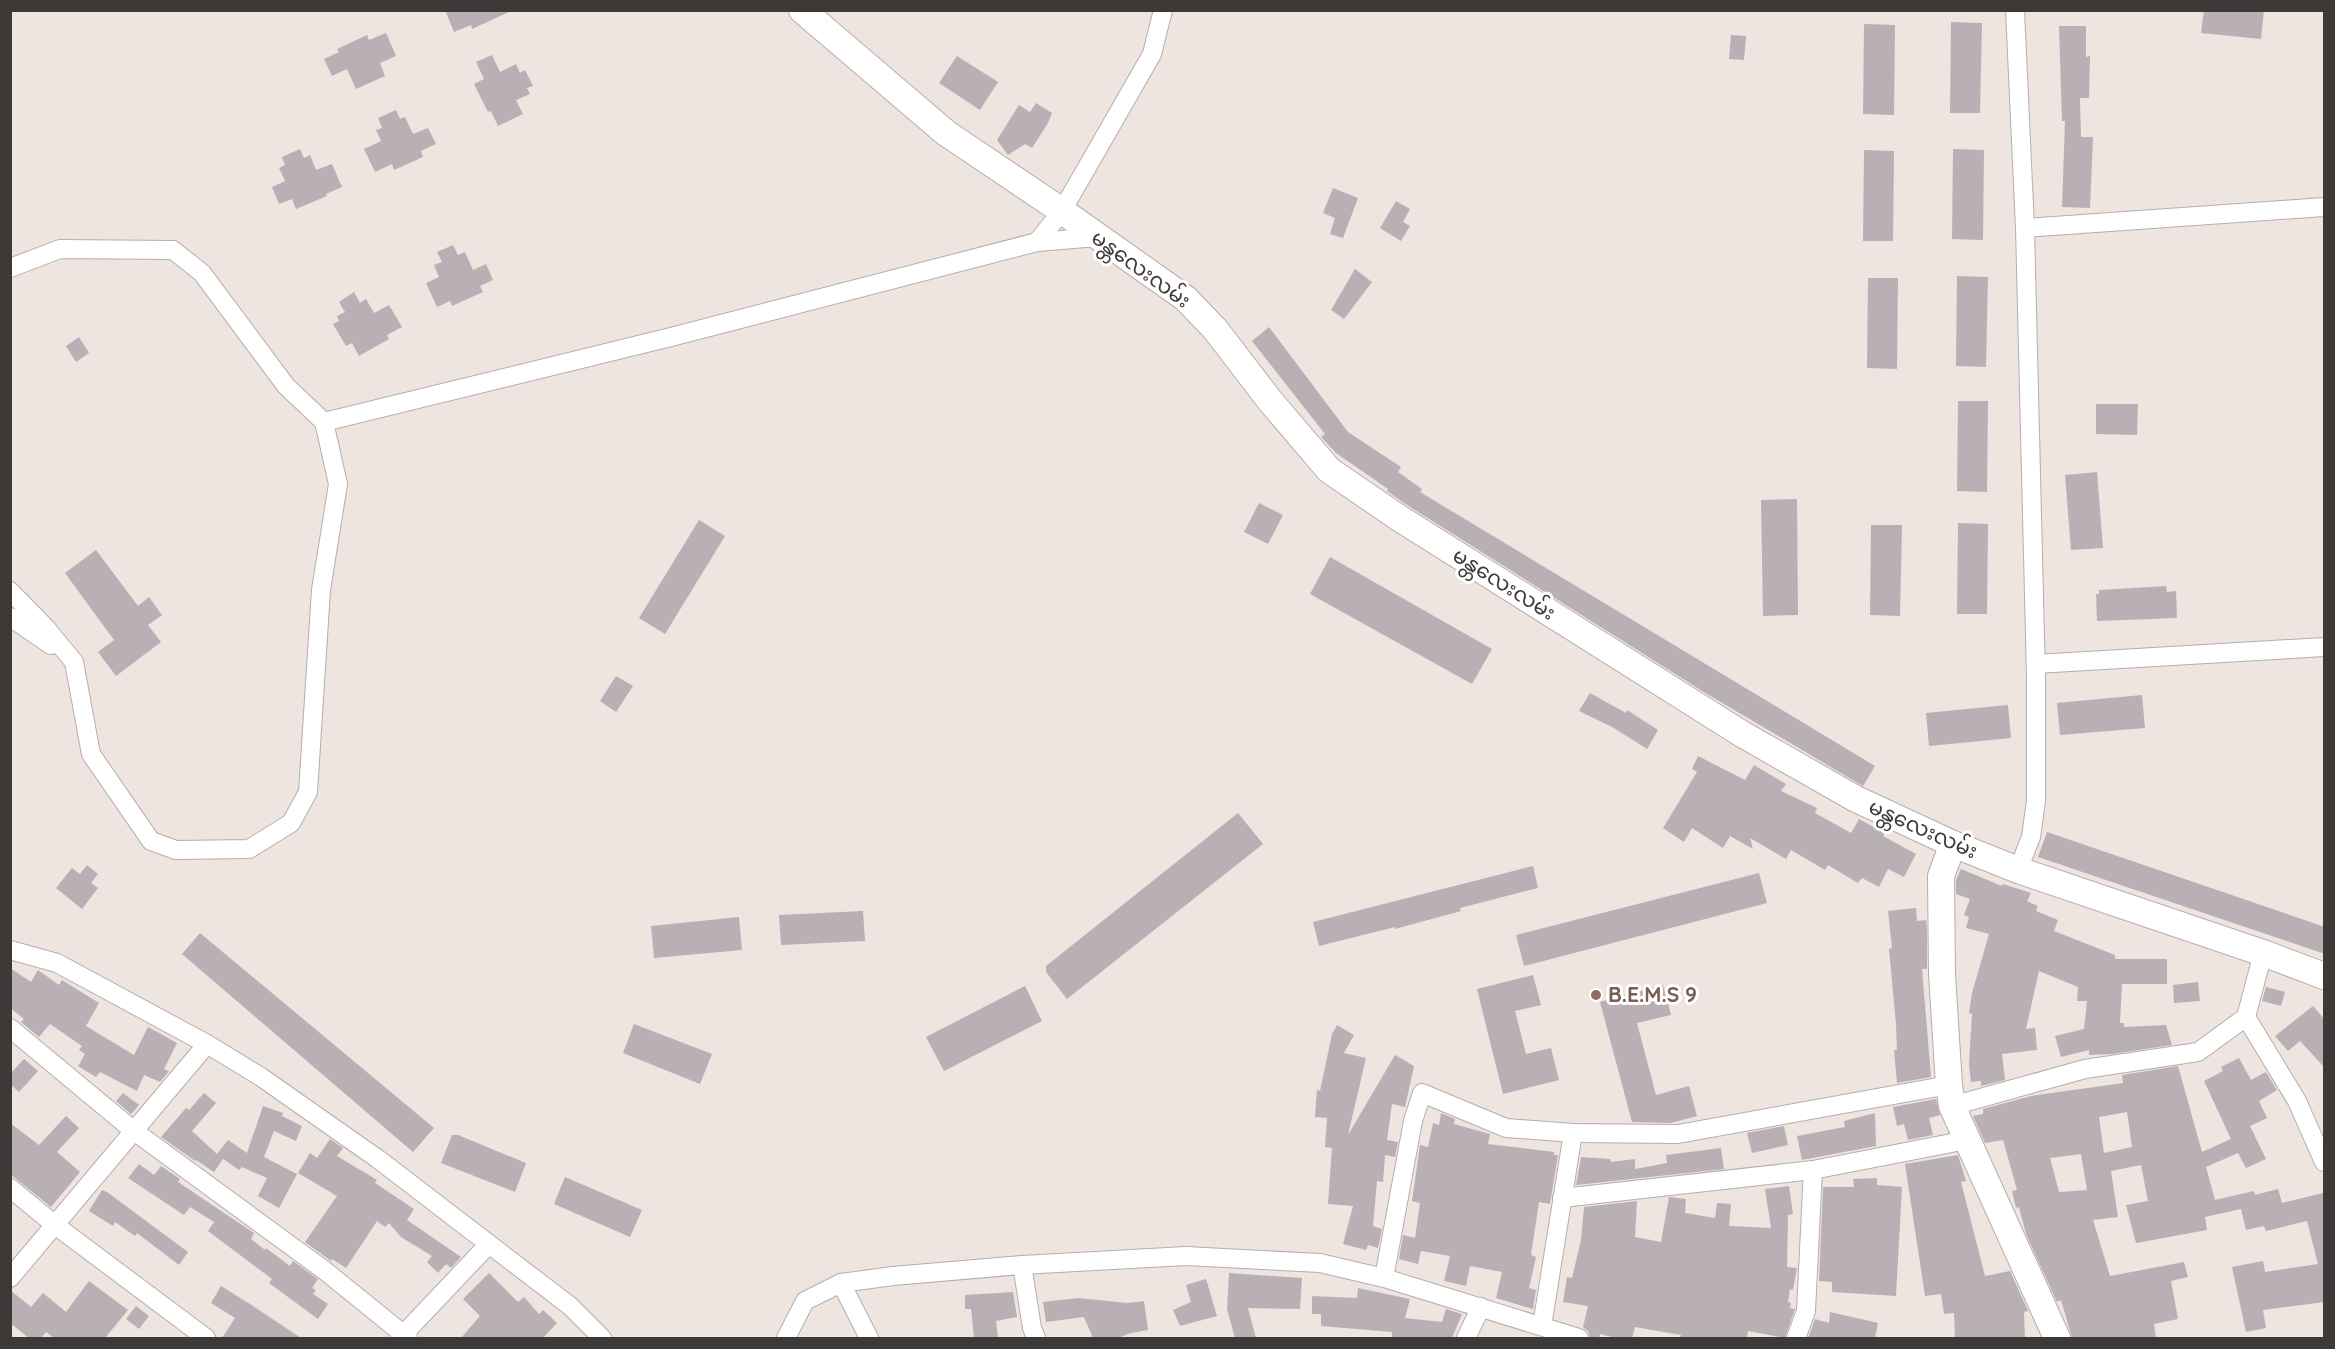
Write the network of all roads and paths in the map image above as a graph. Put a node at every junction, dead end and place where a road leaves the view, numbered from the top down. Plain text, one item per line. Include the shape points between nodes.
1 (802, 10) edge
2 (1163, 10) edge
3 (2015, 10) edge
4 (2325, 207) edge
5 (1062, 211) junction
6 (2025, 228) junction
7 (1098, 237) junction
8 (1037, 242) junction
9 (10, 268) edge
10 (324, 422) junction
11 (10, 591) edge
12 (10, 617) edge
13 (2325, 647) edge
14 (74, 662) junction
15 (2036, 664) junction
16 (1953, 844) junction
17 (2018, 870) junction
18 (10, 950) edge
19 (2263, 953) junction
20 (2325, 976) edge
21 (2246, 1017) junction
22 (10, 1029) edge
23 (207, 1044) junction
24 (1951, 1095) junction
25 (134, 1131) junction
26 (1574, 1133) junction
27 (1967, 1140) junction
28 (2325, 1162) edge
29 (1813, 1170) junction
30 (10, 1188) edge
31 (1562, 1198) junction
32 (55, 1225) junction
33 (489, 1244) junction
34 (1022, 1265) junction
35 (10, 1278) edge
36 (1384, 1278) junction
37 (841, 1283) junction
38 (1481, 1307) junction
39 (1542, 1326) junction
40 (404, 1337) edge
41 (206, 1338) edge
42 (603, 1338) edge
43 (786, 1338) edge
44 (869, 1338) edge
45 (1036, 1338) edge
46 (1466, 1338) edge
47 (1579, 1338) edge
48 (1796, 1338) edge
49 (2057, 1338) edge

1 - 5 main road, မန္တလေးလမ်း via 946,133
2 - 5 street via 1152,54
3 - 6 street
4 - 6 street
5 - 7 main road, မန္တလေးလမ်း
5 - 8 street
6 - 15 street
7 - 8 street
7 - 16 main road, မန္တလေးလမ်း via 1185,298 1215,329 1329,470 1742,734 1856,799
8 - 10 street
9 - 10 street via 60,249 172,250 202,273 286,386
10 - 14 street via 338,484 321,590 308,792 291,823 249,849 176,850 152,841 91,754
11 - 14 street
12 - 14 street
13 - 15 street
15 - 17 street via 2036,801 2031,837
16 - 17 main road, မန္တလေးလမ်း
16 - 24 main road via 1941,876 1942,975
17 - 19 main road, မန္တလေးလမ်း
18 - 23 street via 57,963
19 - 20 main road, မန္တလေးလမ်း
19 - 21 street
21 - 24 street via 2198,1052
21 - 28 street via 2297,1101
22 - 25 street
23 - 25 street
23 - 33 street via 378,1159
24 - 26 street via 1678,1134
24 - 27 main road
25 - 32 street
25 - 40 street via 324,1270
26 - 31 street
26 - 36 street via 1506,1128 1422,1094 1413,1121
27 - 29 street
27 - 49 main road
29 - 31 street
29 - 48 street via 1806,1311
30 - 32 street
31 - 39 street
32 - 35 street
32 - 41 street
33 - 40 street
33 - 42 street via 570,1306
34 - 36 street via 1186,1256 1320,1263
34 - 37 street
34 - 45 street
36 - 38 street
37 - 43 street via 805,1301
37 - 44 street
38 - 39 street
38 - 46 street
39 - 47 street

